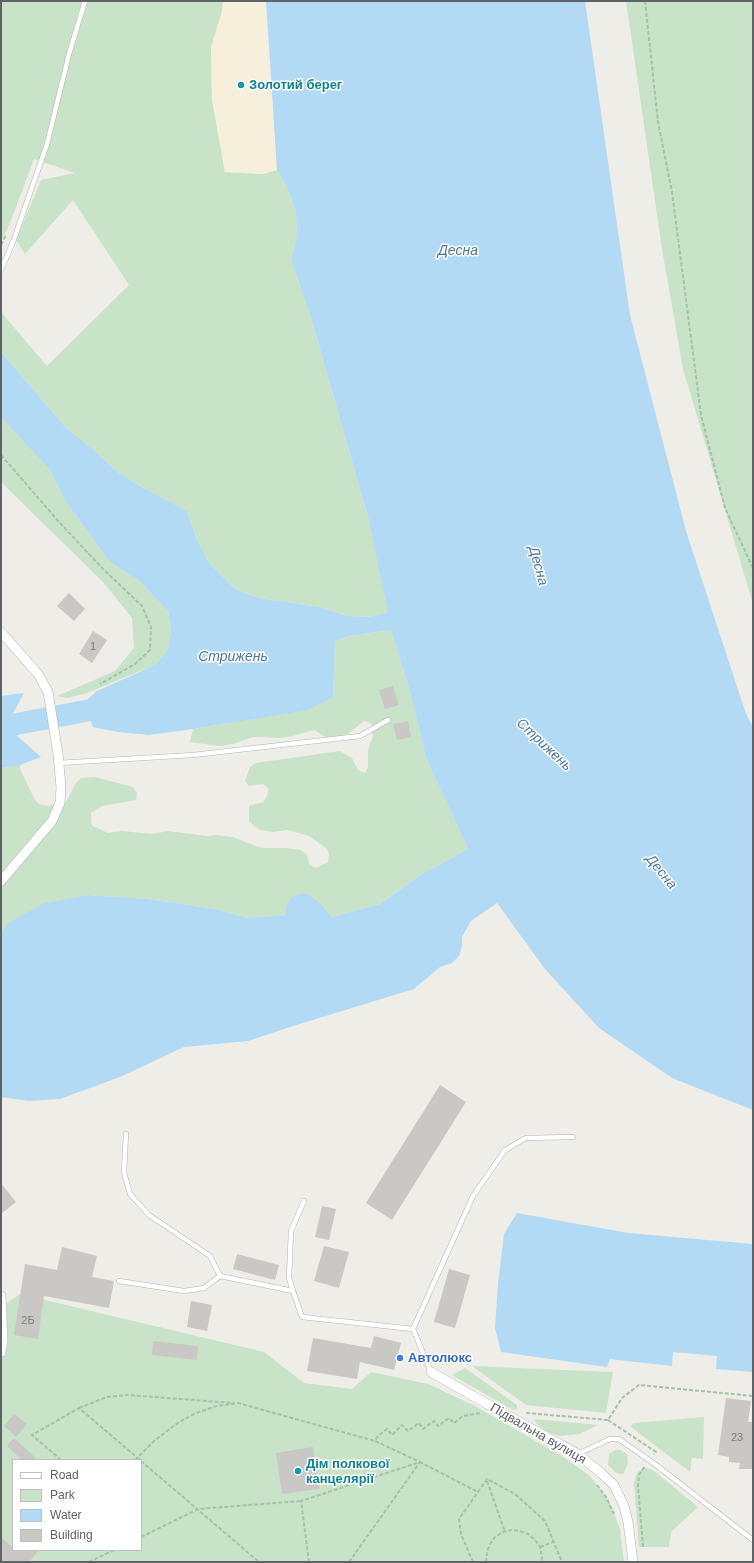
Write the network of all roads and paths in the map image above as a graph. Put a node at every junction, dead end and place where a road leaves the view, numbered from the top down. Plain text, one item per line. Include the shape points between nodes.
1 (85, 1) edge
2 (645, 1) edge
3 (1, 270) edge
4 (1, 455) edge
5 (753, 568) edge
6 (1, 632) edge
7 (100, 684) dead end
8 (388, 720) dead end
9 (58, 758) junction
10 (1, 881) edge
11 (126, 1134) dead end
12 (573, 1137) dead end
13 (304, 1200) dead end
14 (220, 1276) junction
15 (119, 1281) dead end
16 (293, 1292) junction
17 (1, 1296) edge
18 (413, 1329) junction
19 (1, 1352) edge
20 (431, 1372) joint
21 (753, 1396) edge
22 (238, 1403) junction
23 (79, 1408) junction
24 (484, 1412) dead end
25 (522, 1413) dead end
26 (608, 1420) junction
27 (375, 1441) junction
28 (578, 1454) junction
29 (61, 1459) edge
30 (136, 1459) edge
31 (650, 1460) junction
32 (420, 1462) junction
33 (142, 1463) edge
34 (487, 1480) junction
35 (594, 1481) dead end
36 (478, 1492) junction
37 (301, 1501) junction
38 (198, 1509) junction
39 (615, 1517) dead end
40 (505, 1532) junction
41 (142, 1537) edge
42 (753, 1540) edge
43 (554, 1542) junction
44 (540, 1547) junction
45 (643, 1547) dead end
46 (112, 1551) edge
47 (89, 1562) edge
48 (259, 1562) edge
49 (309, 1562) edge
50 (349, 1562) edge
51 (473, 1562) edge
52 (486, 1562) edge
53 (541, 1562) edge
54 (562, 1562) edge
55 (633, 1562) edge

1 - 3 lane via 68,54 47,144
2 - 5 path via 658,122 672,192 701,415 725,508
4 - 7 path via 59,522 142,606 151,627 150,650 135,664
6 - 9 street via 38,674 48,692
8 - 9 lane via 360,736 193,755
9 - 10 street via 60,803 52,821
11 - 14 lane via 124,1172 130,1194 149,1215 210,1256
12 - 18 lane via 526,1138 505,1150 473,1196
13 - 16 lane via 291,1231 289,1278
14 - 15 lane via 204,1288 184,1291
14 - 16 lane
16 - 18 lane via 302,1318
17 - 19 street
18 - 20 lane
20 - 28 street, Підвальна вулиця
21 - 26 path via 639,1385 622,1398
22 - 23 path via 128,1394 108,1397
22 - 27 path
22 - 30 path via 217,1406 184,1419 155,1440
23 - 29 path via 32,1435
23 - 30 path
24 - 27 path via 463,1416 454,1423 449,1418 438,1426 434,1421 423,1429 419,1423 408,1431 402,1425 392,1435 387,1429
25 - 26 path
26 - 31 path via 656,1452
27 - 32 path
28 - 31 lane via 610,1439 619,1439
28 - 55 street, Підвальна вулиця via 614,1485 625,1511
31 - 42 lane
31 - 45 path via 639,1475
32 - 36 path
32 - 37 path
32 - 50 path
33 - 38 path
34 - 36 path
34 - 40 path
34 - 43 path via 515,1494 545,1521
35 - 39 path via 606,1497
36 - 51 path via 459,1518 461,1534
37 - 38 path
37 - 49 path
38 - 41 path
38 - 48 path
40 - 44 path via 511,1530 528,1534
40 - 52 path via 495,1537 490,1544 486,1552
43 - 44 path
43 - 54 path
44 - 53 path
46 - 47 path

